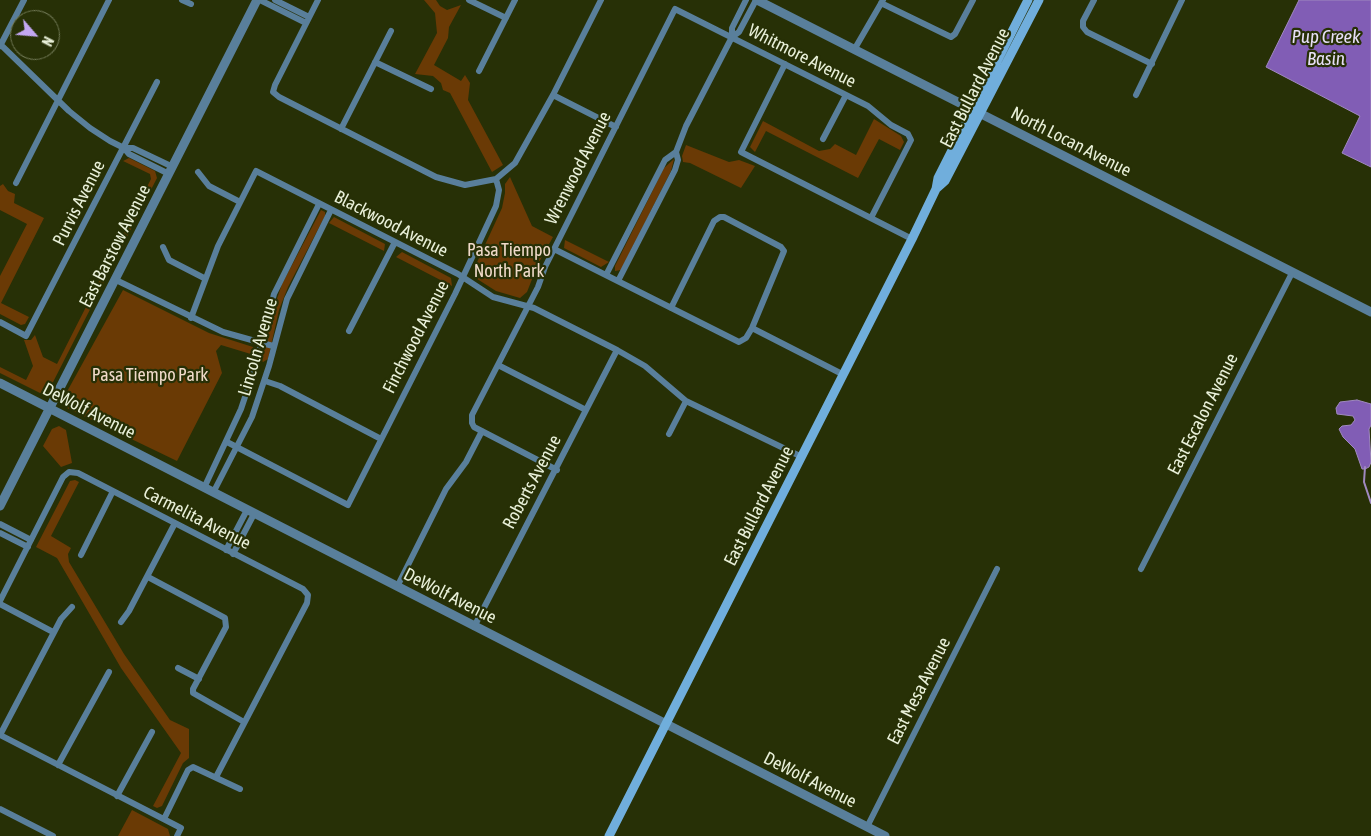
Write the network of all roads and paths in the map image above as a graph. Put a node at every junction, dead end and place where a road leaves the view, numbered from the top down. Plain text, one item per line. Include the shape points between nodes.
1 (24, 0) edge
2 (109, 0) edge
3 (182, 0) edge
4 (258, 0) edge
5 (275, 0) edge
6 (318, 0) edge
7 (469, 0) edge
8 (515, 0) edge
9 (601, 0) edge
10 (746, 0) edge
11 (756, 0) edge
12 (973, 0) edge
13 (1028, 0) edge
14 (1039, 0) edge
15 (1094, 0) edge
16 (1182, 0) edge
17 (882, 1) edge
18 (191, 4) dead end
19 (675, 9) joint
20 (506, 18) junction
21 (308, 20) junction
22 (391, 31) dead end
23 (732, 37) junction
24 (0, 45) edge
25 (854, 50) junction
26 (375, 62) junction
27 (785, 64) junction
28 (1152, 64) junction
29 (479, 71) dead end
30 (157, 82) dead end
31 (431, 89) dead end
32 (553, 95) junction
33 (846, 95) junction
34 (1136, 96) dead end
35 (58, 100) junction
36 (976, 112) junction
37 (616, 128) junction
38 (341, 129) junction
39 (823, 139) dead end
40 (124, 148) junction
41 (676, 152) junction
42 (171, 171) junction
43 (198, 172) dead end
44 (496, 179) junction
45 (16, 183) dead end
46 (240, 202) junction
47 (319, 204) junction
48 (331, 210) junction
49 (872, 218) junction
50 (912, 239) junction
51 (395, 242) junction
52 (163, 247) dead end
53 (554, 249) junction
54 (1292, 273) junction
55 (606, 275) junction
56 (463, 277) junction
57 (204, 278) junction
58 (116, 280) junction
59 (618, 281) junction
60 (528, 306) junction
61 (670, 308) junction
62 (1371, 312) edge
63 (191, 318) junction
64 (0, 322) edge
65 (752, 328) junction
66 (350, 332) dead end
67 (261, 344) junction
68 (274, 346) junction
69 (617, 350) junction
70 (498, 365) junction
71 (844, 375) junction
72 (265, 381) junction
73 (0, 383) edge
74 (686, 401) junction
75 (50, 408) junction
76 (586, 410) junction
77 (482, 431) junction
78 (669, 434) dead end
79 (381, 439) junction
80 (227, 442) junction
81 (237, 447) junction
82 (802, 457) junction
83 (556, 470) junction
84 (204, 488) junction
85 (113, 491) junction
86 (213, 493) junction
87 (0, 506) edge
88 (250, 512) junction
89 (175, 523) junction
90 (0, 524) edge
91 (0, 532) edge
92 (29, 544) junction
93 (230, 552) junction
94 (81, 555) dead end
95 (997, 569) dead end
96 (1141, 569) dead end
97 (148, 577) junction
98 (397, 587) junction
99 (0, 603) edge
100 (72, 607) dead end
101 (121, 622) dead end
102 (474, 627) junction
103 (53, 632) junction
104 (178, 668) dead end
105 (109, 672) dead end
106 (199, 679) junction
107 (244, 722) junction
108 (666, 725) junction
109 (152, 732) dead end
110 (0, 735) edge
111 (58, 765) junction
112 (216, 777) junction
113 (240, 788) dead end
114 (118, 796) junction
115 (0, 809) edge
116 (164, 819) junction
117 (867, 827) junction
118 (41, 833) edge
119 (54, 836) edge
120 (177, 836) edge
121 (609, 836) edge
122 (885, 836) edge

1 - 24 street
2 - 35 street
3 - 18 street
4 - 21 street
4 - 42 street, East Barstow Avenue
5 - 21 street
6 - 21 street
7 - 20 street
8 - 20 street
9 - 32 street
10 - 23 street via 732,28
11 - 23 street via 739,32
11 - 25 street, North Locan Avenue
12 - 17 street via 956,34 951,37
13 - 36 main road, East Bullard Avenue
14 - 36 main road, East Bullard Avenue
15 - 28 street via 1083,27 1087,32
16 - 28 street
17 - 25 street
19 - 23 street, Whitmore Avenue
19 - 37 street, Wrenwood Avenue
20 - 29 street
21 - 38 street via 273,92
22 - 26 street
23 - 27 street, Whitmore Avenue
23 - 41 street
24 - 35 street
25 - 36 street, North Locan Avenue
26 - 31 street
26 - 38 street
27 - 33 street, Whitmore Avenue
27 - 49 street via 741,152
28 - 34 street
30 - 40 street, Purvis Avenue
32 - 37 street
32 - 44 street via 523,152
33 - 39 street
33 - 49 street, Whitmore Avenue via 868,106 910,138
35 - 40 street via 90,128
35 - 45 street
36 - 50 main road, East Bullard Avenue via 945,180 936,189
36 - 54 street, North Locan Avenue
37 - 53 street, Wrenwood Avenue
38 - 44 street via 450,183 465,186
40 - 42 street via 133,148
40 - 64 street, Purvis Avenue via 26,336
41 - 55 street via 665,160
41 - 59 street via 675,170
42 - 58 street, East Barstow Avenue
43 - 46 street via 209,186
44 - 56 street, Finchwood Avenue via 498,201
46 - 47 street, Blackwood Avenue via 256,170
46 - 57 street
47 - 48 street, Blackwood Avenue
47 - 67 street, Lincoln Avenue via 278,286
48 - 51 street, Blackwood Avenue
48 - 68 street, Lincoln Avenue via 287,299
49 - 50 street
50 - 71 main road, East Bullard Avenue
51 - 56 street, Blackwood Avenue
51 - 66 street
52 - 57 street via 169,260
53 - 55 street
53 - 60 street, Wrenwood Avenue
54 - 62 street, North Locan Avenue
54 - 96 street, East Escalon Avenue
55 - 59 street
56 - 60 street, Blackwood Avenue via 493,296
56 - 79 street, Finchwood Avenue
57 - 63 street
58 - 63 street
58 - 75 street, East Barstow Avenue
59 - 61 street
60 - 69 street, Blackwood Avenue
60 - 70 street, Wrenwood Avenue
61 - 65 street via 739,342
61 - 65 street via 714,221 724,217 784,251
63 - 67 street
65 - 71 street
67 - 68 street
67 - 80 street, Lincoln Avenue via 250,384
68 - 72 street, Lincoln Avenue
69 - 74 street, Blackwood Avenue via 645,366
69 - 76 street, Roberts Avenue
70 - 76 street
70 - 77 street, Wrenwood Avenue via 472,415 472,424
71 - 82 main road, East Bullard Avenue
72 - 79 street
72 - 81 street, Lincoln Avenue
73 - 75 street, DeWolf Avenue
74 - 78 street
74 - 82 street, Blackwood Avenue
75 - 84 street, DeWolf Avenue
75 - 87 street, East Barstow Avenue
76 - 83 street, Roberts Avenue
77 - 83 street
77 - 98 street via 466,462 446,489
79 - 81 street, Finchwood Avenue via 348,505
80 - 81 street
80 - 84 street, Lincoln Avenue
81 - 86 street, Lincoln Avenue
82 - 108 main road, East Bullard Avenue
83 - 102 street, Roberts Avenue
84 - 86 street, DeWolf Avenue
85 - 89 street, Carmelita Avenue
85 - 92 street, Carmelita Avenue via 78,473 69,472 63,477
85 - 94 street
86 - 88 street, DeWolf Avenue
88 - 93 street
88 - 98 street, DeWolf Avenue
89 - 93 street, Carmelita Avenue
89 - 97 street
90 - 92 street
91 - 92 street
92 - 99 street
93 - 107 street, Carmelita Avenue via 303,589 308,595 307,603
95 - 117 street, East Mesa Avenue
97 - 101 street
97 - 106 street via 221,615 228,622
98 - 102 street, DeWolf Avenue
99 - 103 street
100 - 103 street
102 - 108 street, DeWolf Avenue
103 - 110 street
104 - 106 street
105 - 111 street
106 - 107 street via 193,694
107 - 112 street
108 - 117 street, DeWolf Avenue
108 - 121 main road, East Bullard Avenue
109 - 114 street
110 - 111 street
111 - 114 street
112 - 113 street
112 - 116 street via 192,767 188,770
114 - 116 street
115 - 118 street
116 - 120 street via 181,828
117 - 122 street, DeWolf Avenue
118 - 119 street

